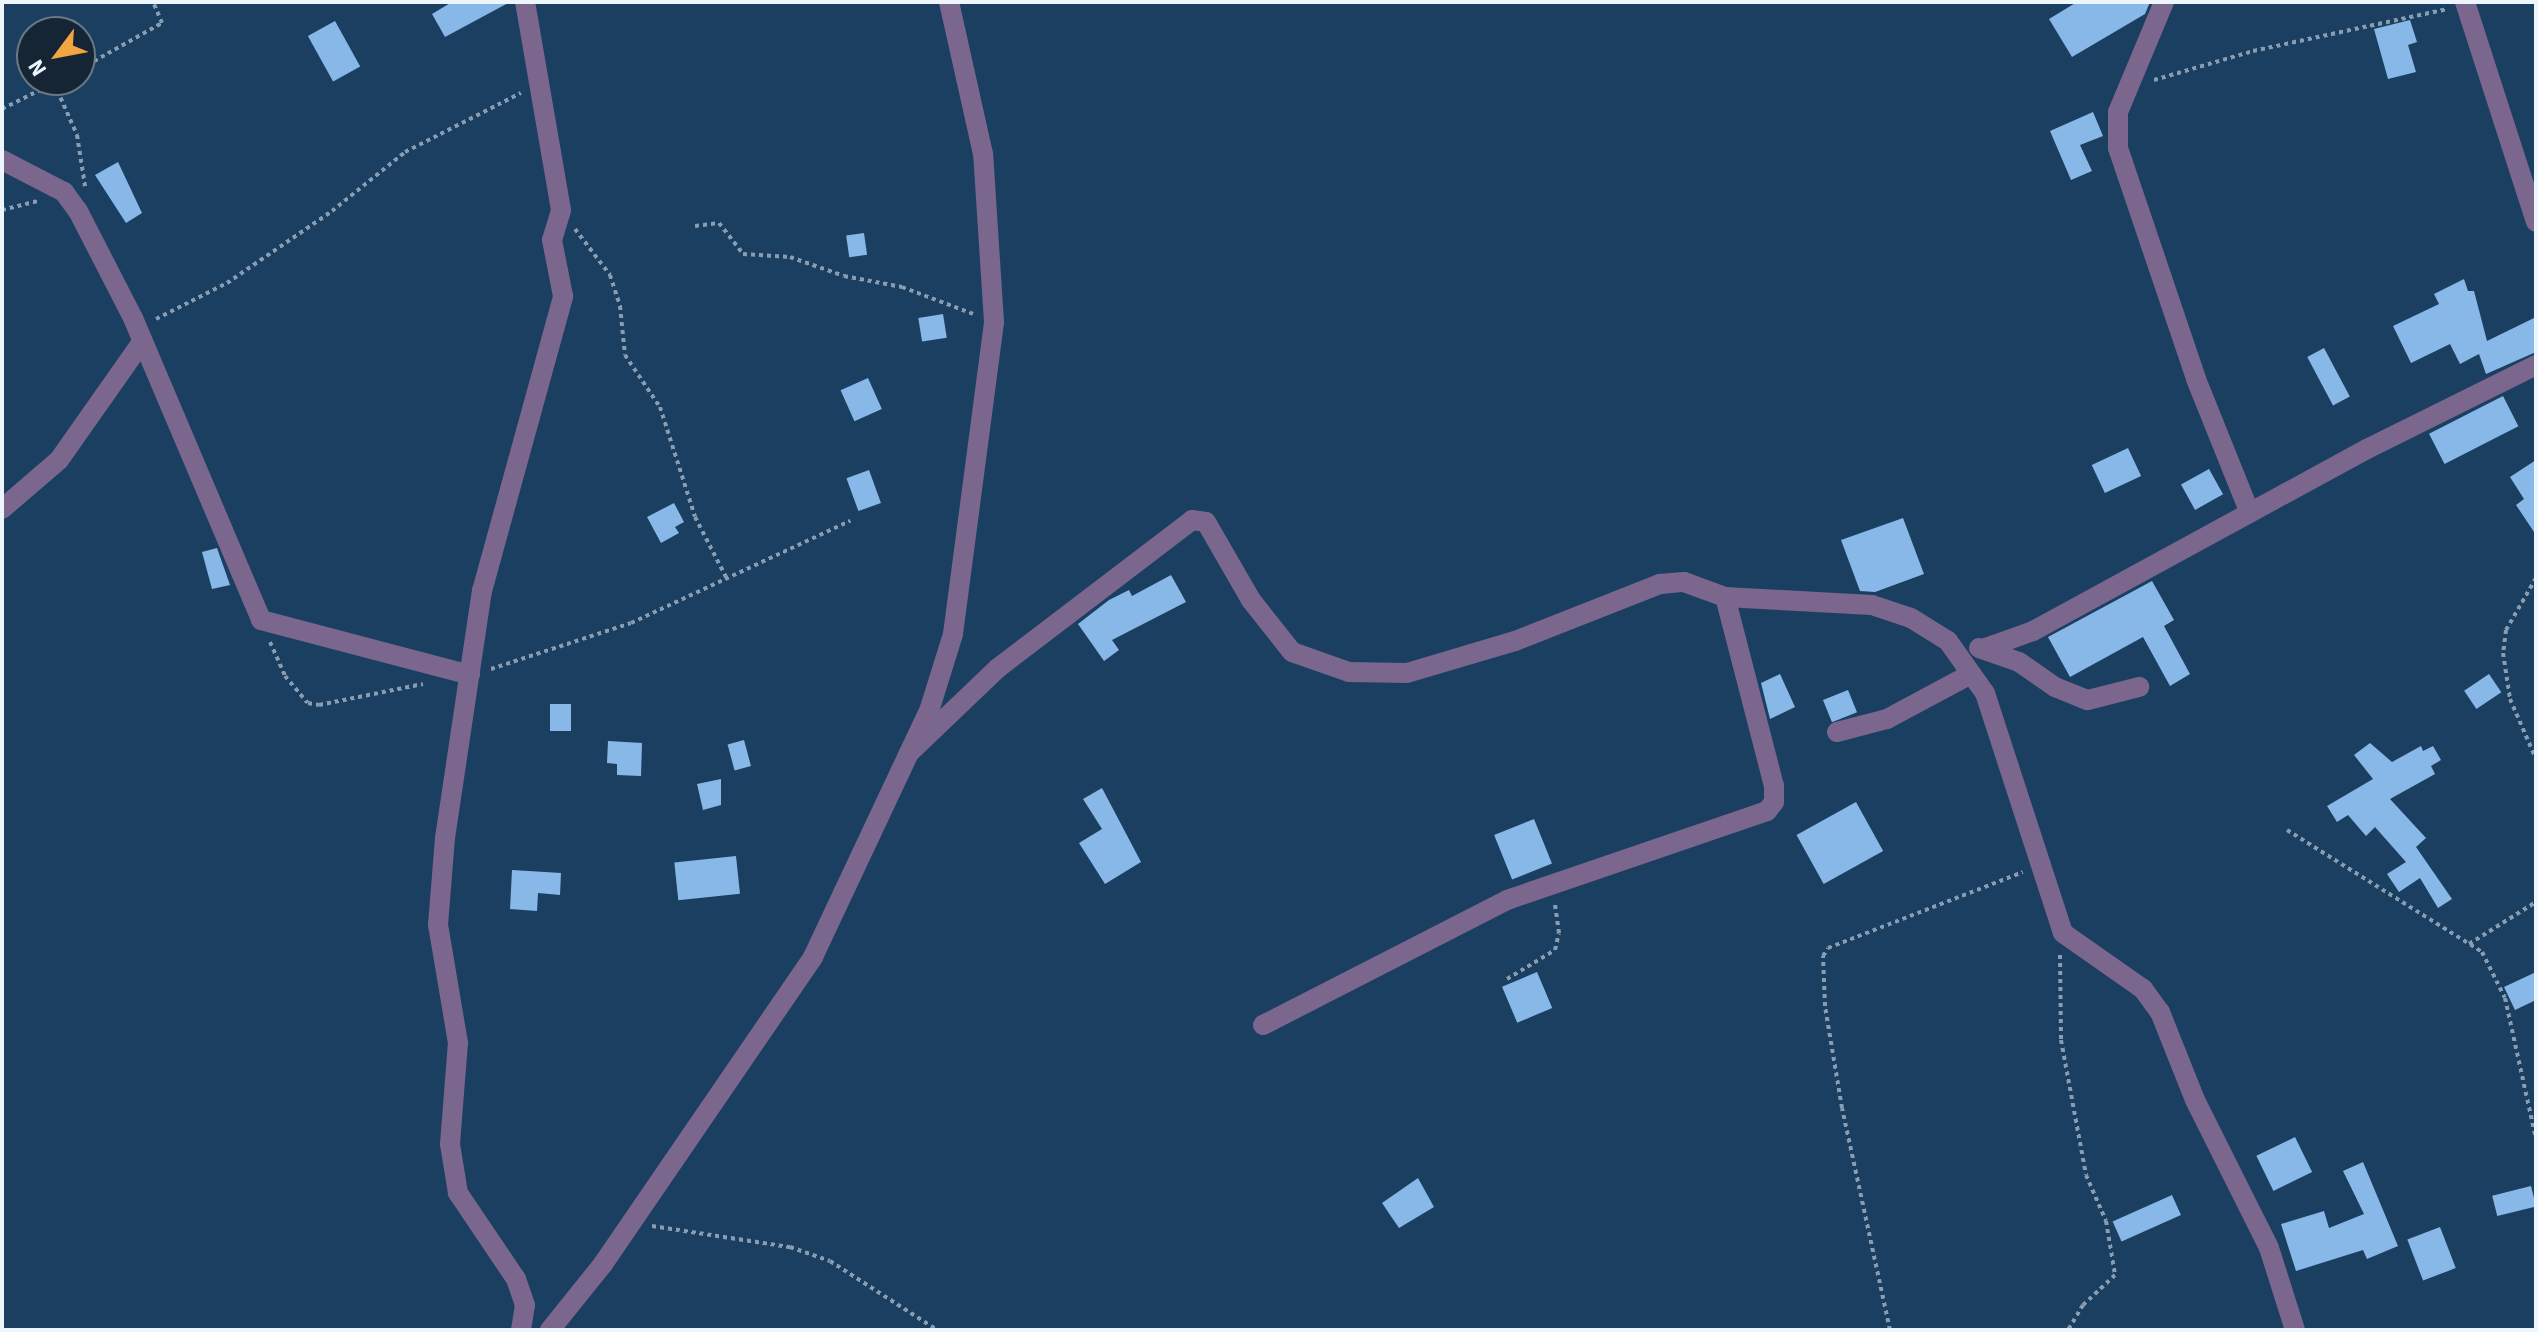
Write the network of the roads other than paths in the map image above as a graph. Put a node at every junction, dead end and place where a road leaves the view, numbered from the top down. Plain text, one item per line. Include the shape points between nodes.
1 (525, 2) edge
2 (949, 2) edge
3 (2164, 2) edge
4 (2466, 4) edge
5 (2, 160) edge
6 (2536, 222) edge
7 (141, 338) junction
8 (2536, 365) edge
9 (2, 509) edge
10 (2250, 513) junction
11 (1725, 597) junction
12 (1948, 641) junction
13 (1983, 649) junction
14 (465, 674) junction
15 (1971, 674) junction
16 (2139, 687) dead end
17 (1837, 732) dead end
18 (909, 753) junction
19 (1263, 1025) dead end
20 (521, 1330) edge
21 (550, 1330) edge
22 (2295, 1330) edge

1 - 14 street via 561,210 552,240 561,310 482,591
2 - 18 street via 983,154 994,322 953,634
3 - 10 street via 2118,112 2118,148 2196,379
4 - 6 street
5 - 7 street via 71,200
7 - 9 street via 59,460
7 - 14 street via 261,620
8 - 10 street
10 - 13 street via 2033,631
11 - 12 street via 1872,605 1911,618
11 - 18 street via 1684,582 1660,584 1515,641 1407,673 1349,672 1292,652 1251,600 1206,522 1192,520 998,668
11 - 19 street via 1774,786 1774,802 1762,815 1468,917
12 - 13 street
12 - 15 street
13 - 16 street via 2019,662 2055,687 2088,700
14 - 20 street via 439,887 438,925 458,1043 450,1144 462,1203 521,1291
15 - 17 street via 1887,719
15 - 22 street via 1985,693 2063,933 2153,1000 2269,1248
18 - 21 street via 813,957 631,1223

